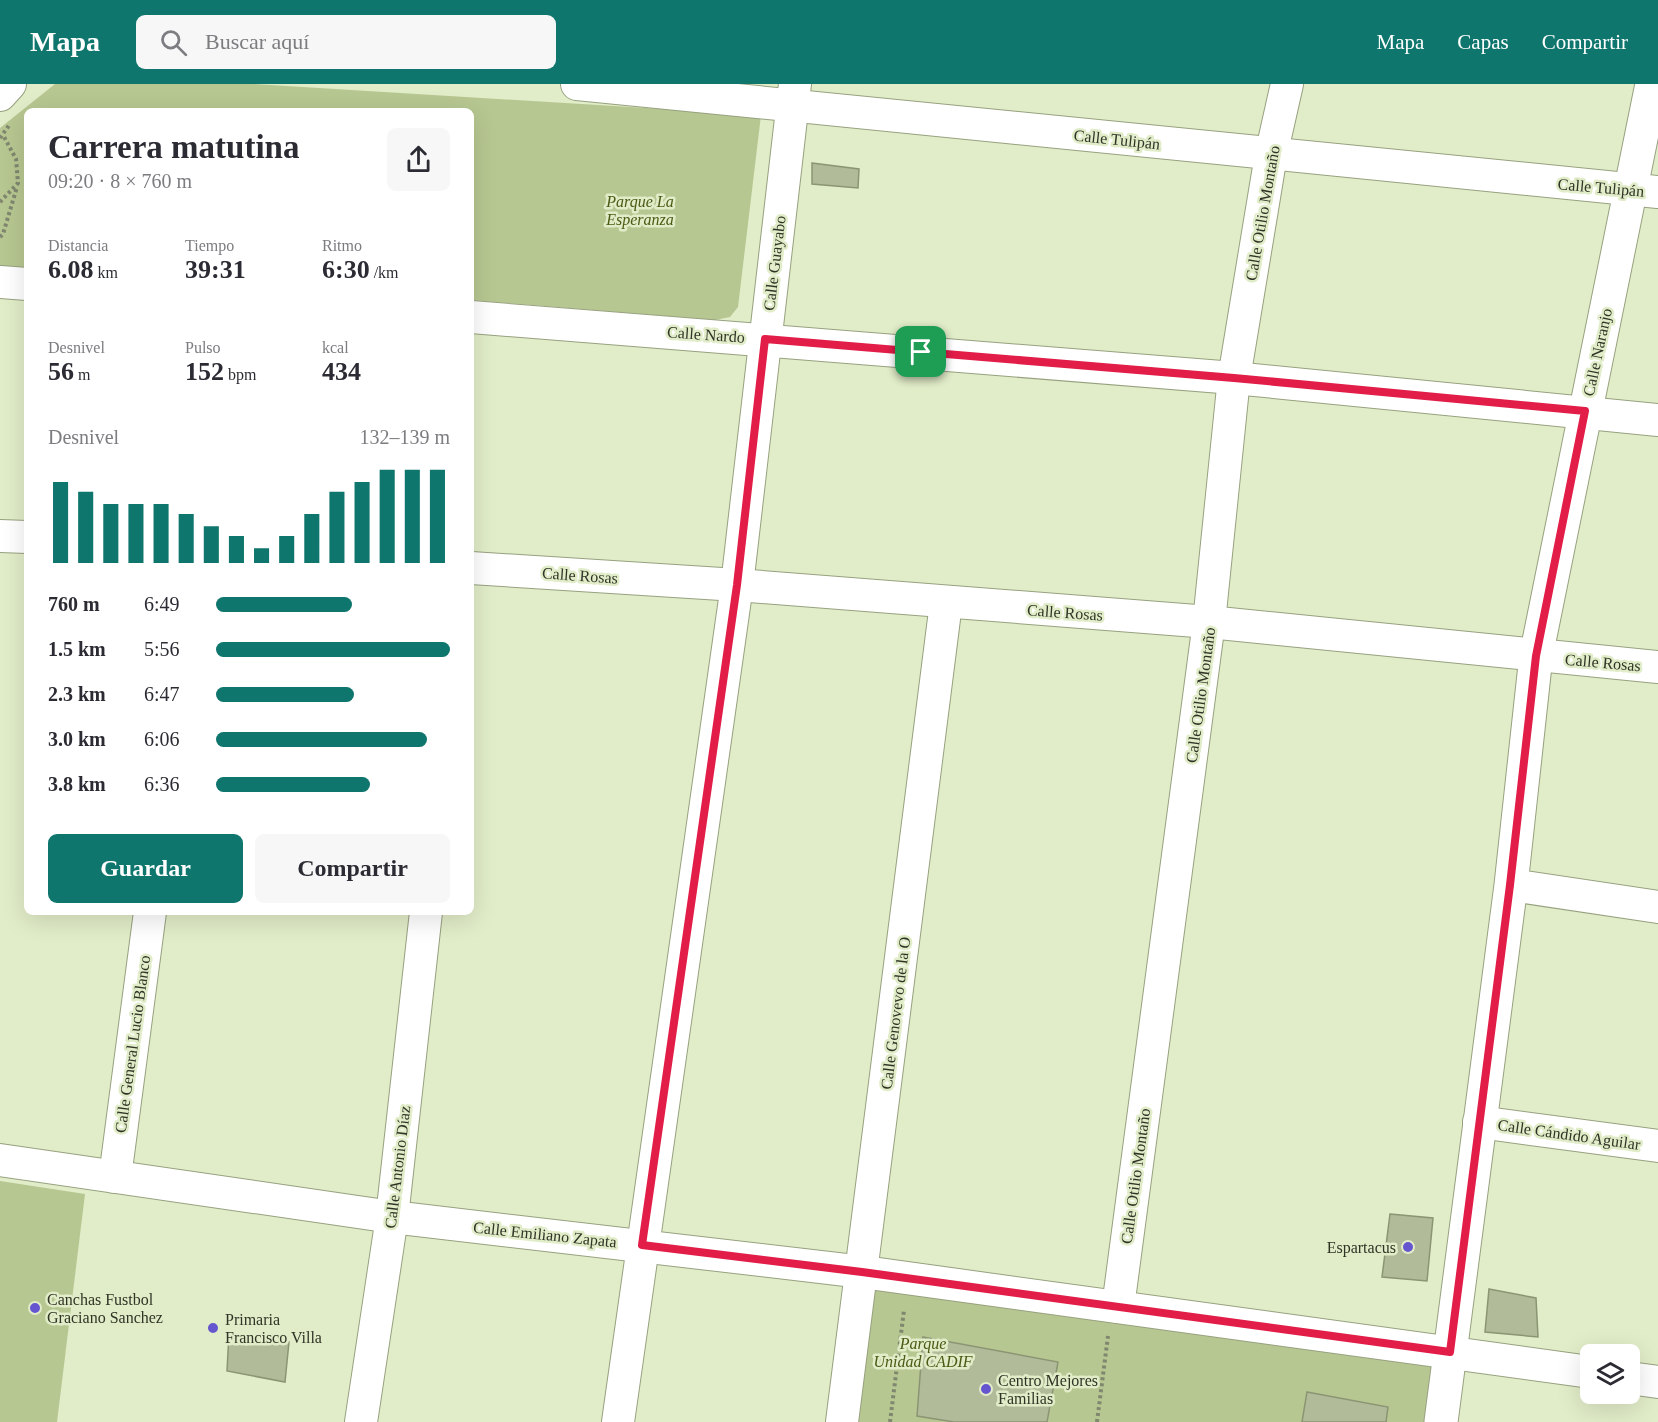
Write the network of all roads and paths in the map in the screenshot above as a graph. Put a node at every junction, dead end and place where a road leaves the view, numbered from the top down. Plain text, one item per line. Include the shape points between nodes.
1 (10, 84) edge
2 (577, 84) edge
3 (1287, 84) edge
4 (1648, 88) edge
5 (0, 95) edge
6 (794, 95) edge
7 (3, 135) dead end
8 (1271, 155) junction
9 (18, 183) junction
10 (1644, 191) edge
11 (0, 202) edge
12 (0, 237) edge
13 (0, 282) edge
14 (24, 284) edge
15 (474, 317) edge
16 (765, 339) junction
17 (1234, 378) junction
18 (1585, 411) junction
19 (1658, 420) edge
20 (0, 536) edge
21 (24, 537) edge
22 (474, 568) edge
23 (737, 585) junction
24 (946, 603) junction
25 (1209, 622) junction
26 (1536, 656) junction
27 (1658, 667) edge
28 (1510, 885) junction
29 (1658, 907) edge
30 (150, 915) edge
31 (426, 915) edge
32 (1479, 1122) junction
33 (1658, 1146) edge
34 (0, 1160) edge
35 (115, 1176) junction
36 (392, 1217) junction
37 (642, 1245) junction
38 (862, 1272) junction
39 (906, 1300) dead end
40 (1113, 1318) junction
41 (1450, 1352) junction
42 (1580, 1371) edge
43 (1640, 1380) edge
44 (1658, 1382) edge
45 (361, 1422) edge
46 (618, 1422) edge
47 (842, 1422) edge
48 (890, 1422) edge
49 (1097, 1422) edge
50 (1441, 1422) edge

1 - 5 street
2 - 6 street, Calle Tulipán
3 - 8 street, Calle Otilio Montaño
4 - 10 street, Calle Naranjo
6 - 8 street, Calle Tulipán
6 - 16 street, Calle Guayabo
7 - 9 path via 16,159
8 - 10 street, Calle Tulipán
8 - 17 street, Calle Otilio Montaño
9 - 11 path
9 - 12 path
10 - 18 street, Calle Naranjo
13 - 14 street
15 - 16 street, Calle Nardo
16 - 17 street, Calle Nardo
16 - 23 street, Calle Guayabo
17 - 18 street, Calle Nardo
17 - 25 street, Calle Otilio Montaño
18 - 19 street, Calle Nardo
18 - 26 street, Calle Naranjo
20 - 21 street
22 - 23 street, Calle Rosas
23 - 24 street, Calle Rosas
23 - 37 street, Calle Guayabo
24 - 25 street, Calle Rosas
24 - 38 street, Calle Genovevo de la O
25 - 26 street, Calle Rosas
25 - 40 street, Calle Otilio Montaño
26 - 27 street, Calle Rosas
26 - 28 street, Calle Naranjo
28 - 29 street
28 - 32 street, Calle Naranjo
30 - 35 street, Calle General Lucio Blanco
31 - 36 street, Calle Antonio Díaz
32 - 33 street, Calle Cándido Aguilar
32 - 41 street, Calle Naranjo
34 - 35 street, Calle Emiliano Zapata
35 - 36 street, Calle Emiliano Zapata
36 - 37 street, Calle Emiliano Zapata
36 - 45 street, Calle Antonio Díaz
37 - 38 street, Calle Emiliano Zapata
37 - 46 street, Calle Guayabo
38 - 40 street, Calle Emiliano Zapata
38 - 47 street, Calle Genovevo de la O
39 - 48 path
40 - 41 street, Calle Emiliano Zapata
40 - 49 path
41 - 42 street, Calle Emiliano Zapata
41 - 50 street, Calle Naranjo
43 - 44 street

